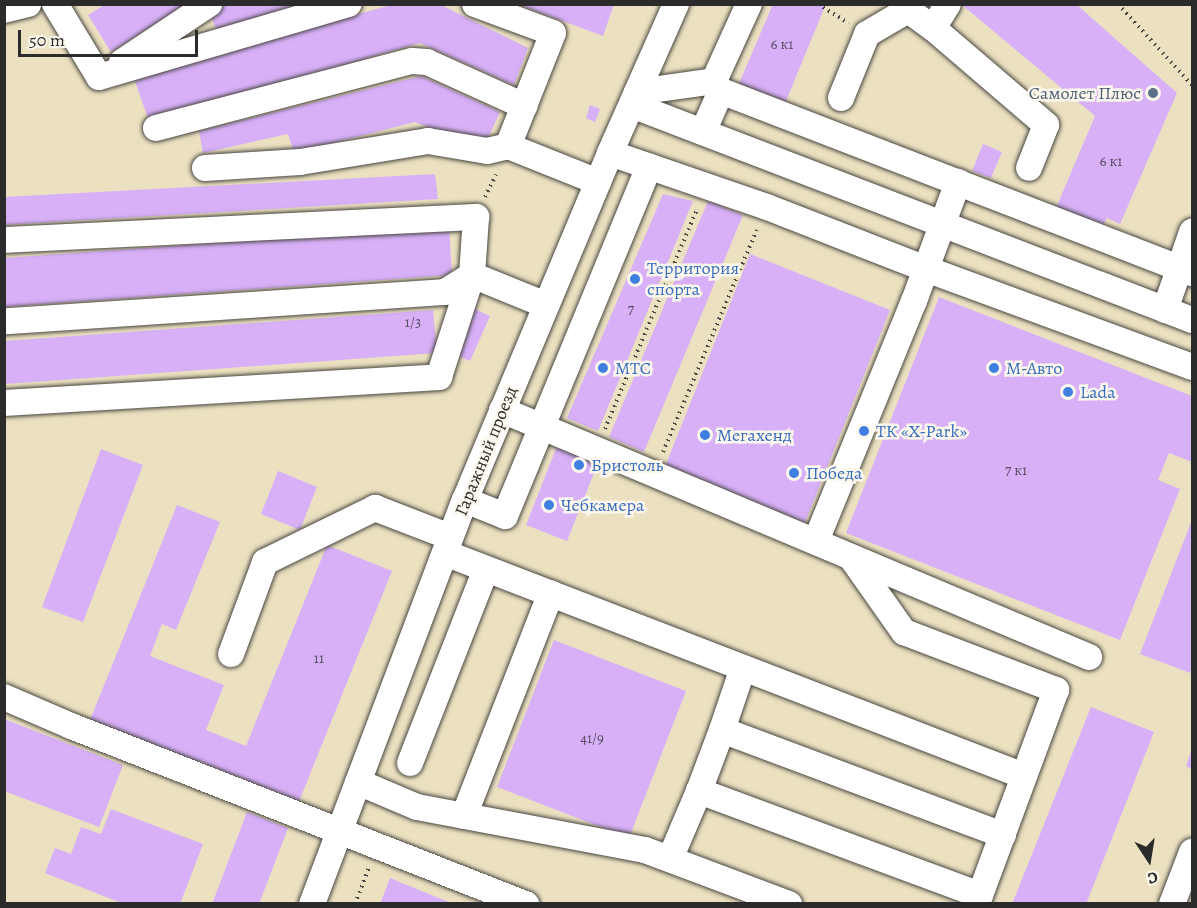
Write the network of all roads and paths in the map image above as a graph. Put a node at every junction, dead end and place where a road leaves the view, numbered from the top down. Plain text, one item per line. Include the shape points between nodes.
1 (28, 4) edge
2 (56, 4) edge
3 (209, 4) edge
4 (349, 4) edge
5 (475, 4) edge
6 (676, 4) edge
7 (748, 4) edge
8 (818, 4) edge
9 (948, 4) edge
10 (1118, 4) edge
11 (4, 10) edge
12 (933, 28) junction
13 (867, 34) junction
14 (99, 77) junction
15 (1192, 85) edge
16 (635, 98) junction
17 (841, 98) dead end
18 (524, 106) junction
19 (156, 128) dead end
20 (703, 132) junction
21 (508, 146) junction
22 (610, 153) junction
23 (649, 167) junction
24 (205, 168) dead end
25 (1029, 168) dead end
26 (598, 182) junction
27 (958, 182) junction
28 (707, 186) junction
29 (767, 207) junction
30 (476, 217) junction
31 (942, 224) junction
32 (1192, 232) edge
33 (4, 240) edge
34 (926, 269) junction
35 (1186, 270) edge
36 (472, 275) junction
37 (546, 305) junction
38 (1165, 310) junction
39 (1192, 320) edge
40 (4, 321) edge
41 (1192, 367) edge
42 (4, 403) edge
43 (502, 410) junction
44 (542, 426) junction
45 (597, 449) junction
46 (654, 473) junction
47 (465, 500) junction
48 (816, 542) junction
49 (447, 545) junction
50 (851, 556) junction
51 (486, 568) junction
52 (551, 593) junction
53 (231, 654) dead end
54 (1089, 657) dead end
55 (743, 668) junction
56 (4, 697) edge
57 (722, 730) junction
58 (410, 763) dead end
59 (1024, 776) junction
60 (358, 782) junction
61 (699, 791) junction
62 (464, 816) junction
63 (340, 830) junction
64 (1003, 835) junction
65 (378, 845) junction
66 (1192, 852) edge
67 (670, 859) junction
68 (979, 899) edge
69 (312, 903) edge
70 (355, 903) edge
71 (526, 903) edge
72 (789, 903) edge
73 (1172, 903) edge

1 - 11 street
2 - 14 street
3 - 14 street
4 - 14 street
5 - 18 street via 553,33
6 - 16 street, Гаражный проезд
7 - 16 street via 714,81
8 - 13 path
9 - 12 street
10 - 15 path
12 - 13 street via 908,10
12 - 25 street via 1046,125
13 - 17 street
16 - 20 street
16 - 22 street, Гаражный проезд
18 - 19 street via 427,62 412,61
18 - 21 street
20 - 27 street via 721,91
20 - 31 street
21 - 24 street via 487,151 428,141 300,162
21 - 26 street
21 - 30 path
22 - 23 street
22 - 26 street, Гаражный проезд
23 - 28 street
23 - 44 street
26 - 37 street, Гаражный проезд
27 - 31 street
27 - 35 street
28 - 29 street
28 - 45 path
29 - 34 street
29 - 46 path
30 - 33 street
30 - 36 street
31 - 34 street
31 - 38 street
32 - 35 street
34 - 41 street
34 - 48 street
35 - 38 street
36 - 37 street
36 - 40 street via 446,292
36 - 42 street via 440,377
37 - 43 street, Гаражный проезд
38 - 39 street
43 - 44 street
43 - 47 street, Гаражный проезд
44 - 45 street
44 - 47 street via 505,516
45 - 46 street
46 - 48 street
47 - 49 street, Гаражный проезд
48 - 50 street
49 - 51 street
49 - 53 street via 375,508 265,562
49 - 60 street, Гаражный проезд
50 - 54 street
50 - 59 street via 904,633 1056,690
51 - 52 street
51 - 58 street
52 - 55 street
52 - 62 street
55 - 57 street
55 - 59 street
56 - 63 street
57 - 61 street
57 - 64 street
59 - 64 street
60 - 62 street via 417,807
60 - 63 street, Гаражный проезд
61 - 67 street
61 - 68 street
62 - 67 street via 645,850
63 - 65 street
63 - 69 street, Гаражный проезд
64 - 68 street
65 - 70 path
65 - 71 street
66 - 73 street
67 - 72 street

